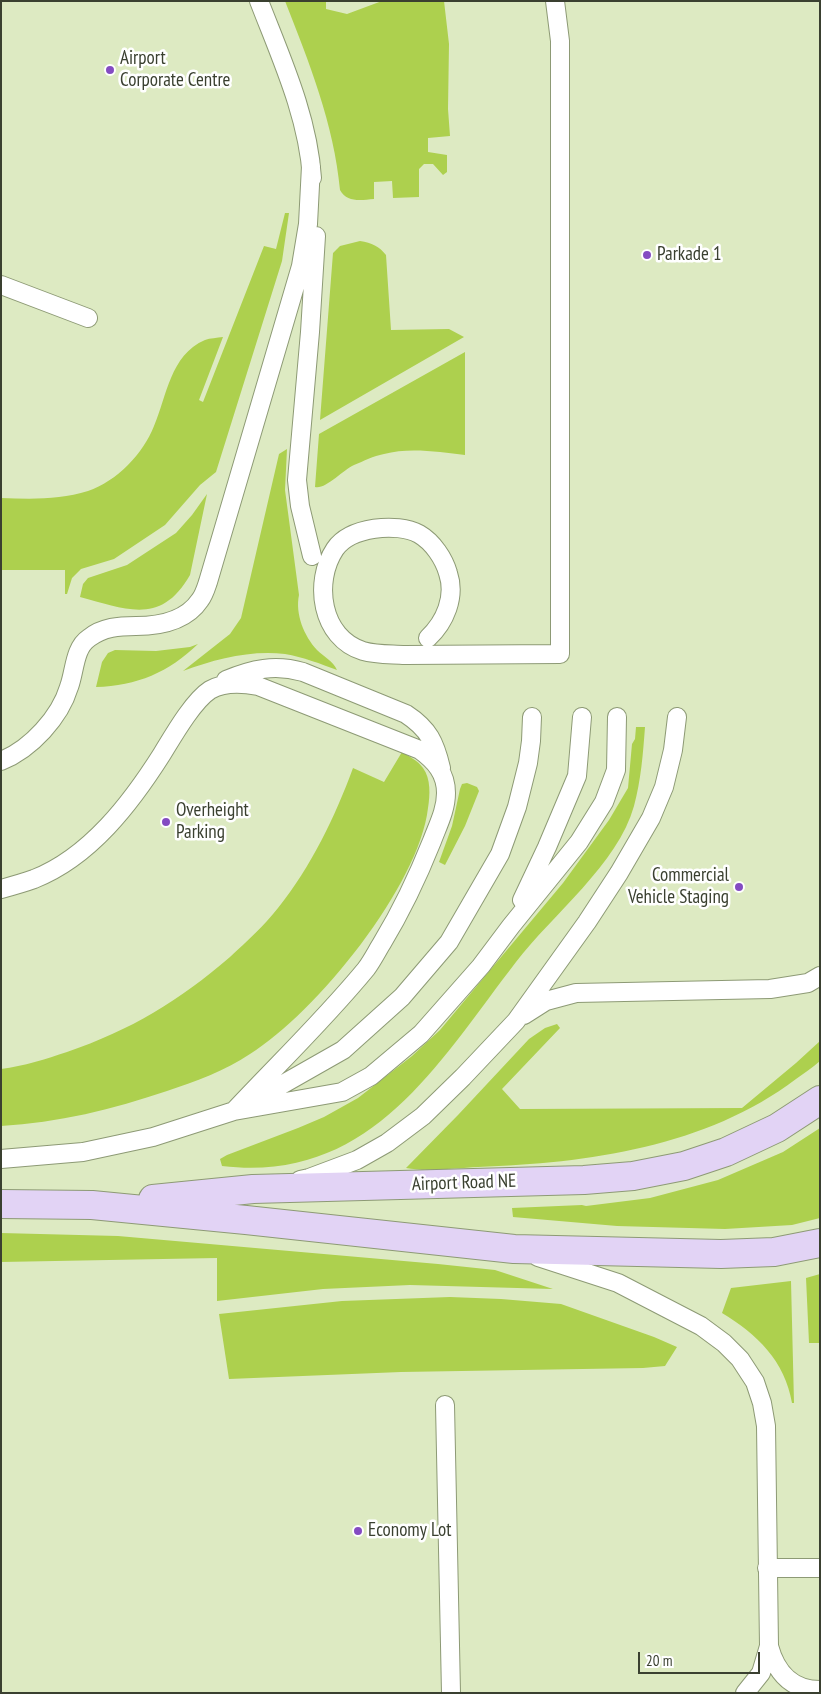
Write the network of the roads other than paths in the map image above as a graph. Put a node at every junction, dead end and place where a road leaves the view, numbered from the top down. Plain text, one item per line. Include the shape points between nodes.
1 (258, 1) edge
2 (555, 1) edge
3 (311, 166) junction
4 (1, 285) edge
5 (88, 318) dead end
6 (312, 556) dead end
7 (428, 638) dead end
8 (210, 690) junction
9 (532, 717) dead end
10 (582, 717) dead end
11 (617, 717) dead end
12 (677, 717) dead end
13 (1, 761) edge
14 (444, 779) junction
15 (1, 890) edge
16 (510, 926) junction
17 (820, 976) edge
18 (516, 1021) junction
19 (820, 1100) edge
20 (234, 1111) junction
21 (1, 1159) edge
22 (253, 1189) junction
23 (1, 1204) edge
24 (92, 1205) junction
25 (820, 1243) edge
26 (514, 1248) junction
27 (445, 1405) dead end
28 (768, 1568) junction
29 (820, 1568) edge
30 (767, 1652) junction
31 (820, 1690) edge
32 (451, 1693) edge
33 (745, 1693) edge
34 (758, 1693) edge

1 - 3 lane via 306,132
2 - 7 lane via 560,41 560,654 405,655 362,650 344,640 331,625 324,606 323,584 336,548 356,533 376,528 402,528 420,535 434,547 449,574 451,589 447,613
3 - 6 lane via 316,229 314,284 297,480
3 - 13 lane via 308,224 301,266 201,599 177,619 159,624 107,628 87,639 80,648 70,686 56,714 29,744
4 - 5 lane
8 - 14 lane via 243,683 258,686 420,750 439,766
8 - 14 lane via 257,668 290,668 303,672 416,720 432,739
8 - 15 lane via 181,724 146,779 96,838 66,862 35,879
9 - 20 lane via 528,763 500,854 449,942 402,997 343,1050
10 - 16 lane via 577,776
11 - 16 lane via 616,770 604,802 579,842
12 - 18 lane via 664,787 651,818 587,922
14 - 20 lane via 444,810 420,873 372,959 340,999
16 - 20 lane via 481,966 421,1034 371,1076 342,1092
17 - 18 lane via 808,983 770,989 576,994 546,1002
18 - 22 lane via 430,1109 387,1143 357,1160 309,1178
19 - 22 main road, Airport Road NE via 777,1128 726,1152 684,1166 634,1176
20 - 21 lane via 153,1137 83,1152
22 - 24 main road, Airport Road NE
23 - 24 main road, Airport Road NE
24 - 26 main road, Airport Road NE
25 - 26 main road, Airport Road NE via 774,1252 721,1254
26 - 28 lane via 618,1283 701,1326 740,1359 755,1382 766,1426
27 - 32 lane
28 - 29 lane
28 - 30 lane
30 - 31 lane via 786,1679 800,1687
30 - 33 lane via 761,1673
30 - 34 lane

